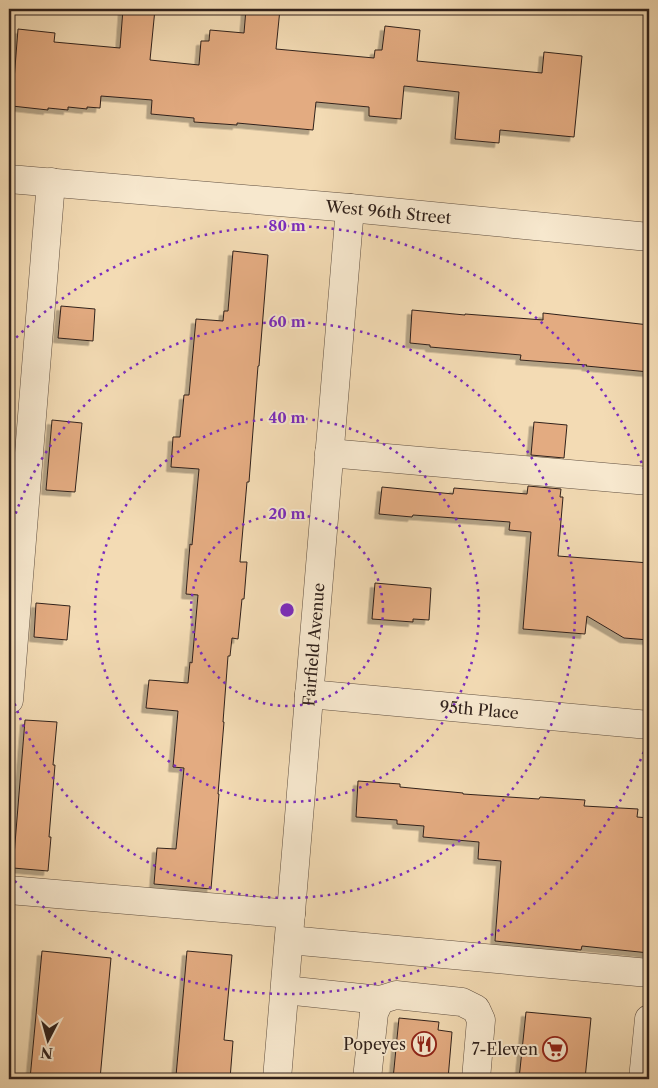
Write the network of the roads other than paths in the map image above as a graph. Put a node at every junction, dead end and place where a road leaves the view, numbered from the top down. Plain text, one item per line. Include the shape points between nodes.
1 (9, 179) edge
2 (51, 182) junction
3 (350, 208) junction
4 (649, 237) edge
5 (20, 428) edge
6 (330, 453) junction
7 (649, 481) edge
8 (309, 694) junction
9 (9, 700) edge
10 (649, 725) edge
11 (9, 890) edge
12 (291, 914) junction
13 (289, 940) junction
14 (649, 973) edge
15 (285, 990) junction
16 (380, 1000) junction
17 (649, 1019) edge
18 (278, 1079) edge
19 (367, 1079) edge
20 (476, 1079) edge
21 (643, 1079) edge

1 - 2 street, West 96th Street
2 - 3 street, West 96th Street
2 - 5 street
3 - 4 street, West 96th Street
3 - 6 street, Fairfield Avenue
5 - 9 street
6 - 7 street
6 - 8 street, Fairfield Avenue
8 - 10 street, 95th Place
8 - 12 street, Fairfield Avenue
11 - 12 street
12 - 13 street, Fairfield Avenue
13 - 14 street
13 - 15 street, Fairfield Avenue
15 - 16 street
15 - 18 street, Fairfield Avenue
16 - 19 street via 374,1013
16 - 20 street via 396,995 462,1002 476,1009 481,1020
17 - 21 street

